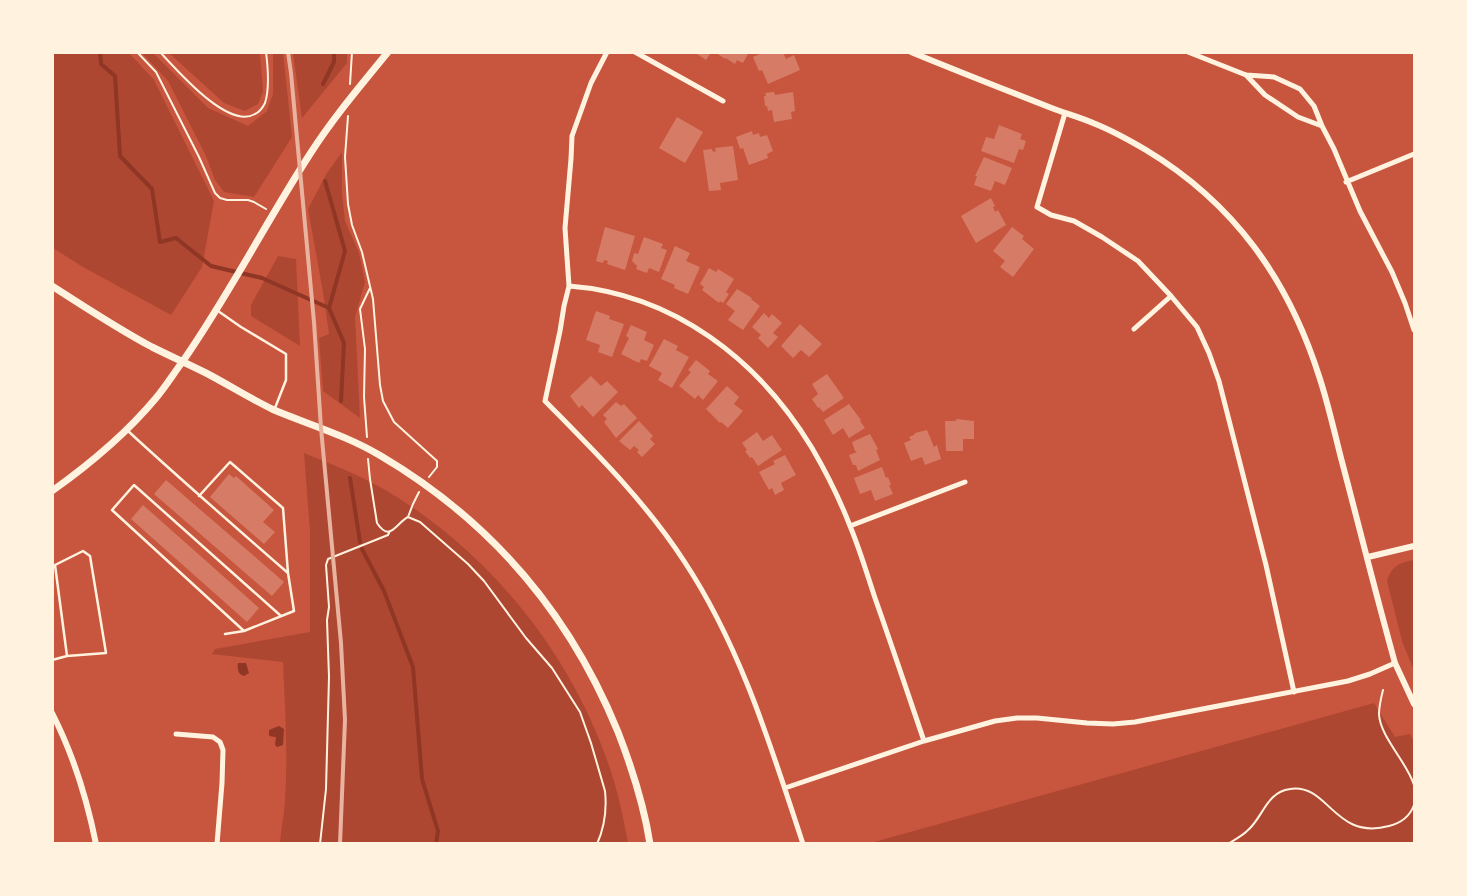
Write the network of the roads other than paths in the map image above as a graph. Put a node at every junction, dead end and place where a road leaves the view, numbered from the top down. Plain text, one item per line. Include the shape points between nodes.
1 (388, 52) edge
2 (607, 52) edge
3 (635, 52) edge
4 (911, 52) edge
5 (1188, 52) edge
6 (1246, 75) junction
7 (723, 101) dead end
8 (1064, 113) junction
9 (1322, 126) junction
10 (1414, 154) edge
11 (1346, 182) junction
12 (52, 286) edge
13 (569, 286) junction
14 (1171, 296) junction
15 (217, 310) junction
16 (1134, 329) dead end
17 (1414, 330) edge
18 (182, 361) junction
19 (274, 410) junction
20 (126, 430) junction
21 (965, 482) dead end
22 (52, 491) edge
23 (199, 496) junction
24 (850, 526) junction
25 (1414, 546) edge
26 (1368, 557) junction
27 (288, 573) junction
28 (281, 616) junction
29 (244, 632) junction
30 (225, 634) dead end
31 (67, 656) junction
32 (52, 660) edge
33 (1395, 663) junction
34 (1294, 692) junction
35 (1414, 704) edge
36 (52, 713) edge
37 (176, 734) dead end
38 (924, 742) junction
39 (784, 788) junction
40 (96, 844) edge
41 (217, 844) edge
42 (650, 844) edge
43 (804, 844) edge

1 - 15 main road via 353,91 311,153
2 - 13 street via 572,136 565,228
3 - 7 street
4 - 8 street
5 - 6 street
6 - 9 street via 1265,95 1298,116
6 - 9 street via 1274,77 1300,89 1314,106
8 - 14 street via 1037,207 1074,221 1102,237 1138,261
8 - 26 street via 1124,137 1175,170 1230,216 1267,264 1296,317 1319,376
9 - 11 street
10 - 11 street
11 - 17 street via 1392,272
12 - 18 main road via 152,347
13 - 24 street via 588,287 646,302 704,332 729,351 776,398 795,423 817,457
13 - 39 street via 545,401 621,478 685,562 709,602 749,687
14 - 16 street
14 - 34 street via 1197,327 1219,381
15 - 18 main road
15 - 19 lane via 286,354 286,380
18 - 19 main road
18 - 20 main road via 157,397
19 - 42 main road via 336,434 378,455 423,484 513,562 579,651 612,718 638,788
20 - 22 main road
20 - 23 lane
21 - 24 street
23 - 27 lane
23 - 27 lane via 230,462 283,508
24 - 38 street
25 - 26 street
26 - 33 street
27 - 28 lane via 294,611
28 - 29 lane
28 - 29 lane via 134,485 112,510
29 - 30 lane
31 - 31 lane via 55,565 83,551 90,556 106,653
31 - 32 lane
33 - 34 street via 1348,681
33 - 35 street
34 - 38 street via 1128,723 1036,718 994,721
36 - 40 street via 82,785
37 - 41 street via 213,737 223,750
38 - 39 street
39 - 43 street

